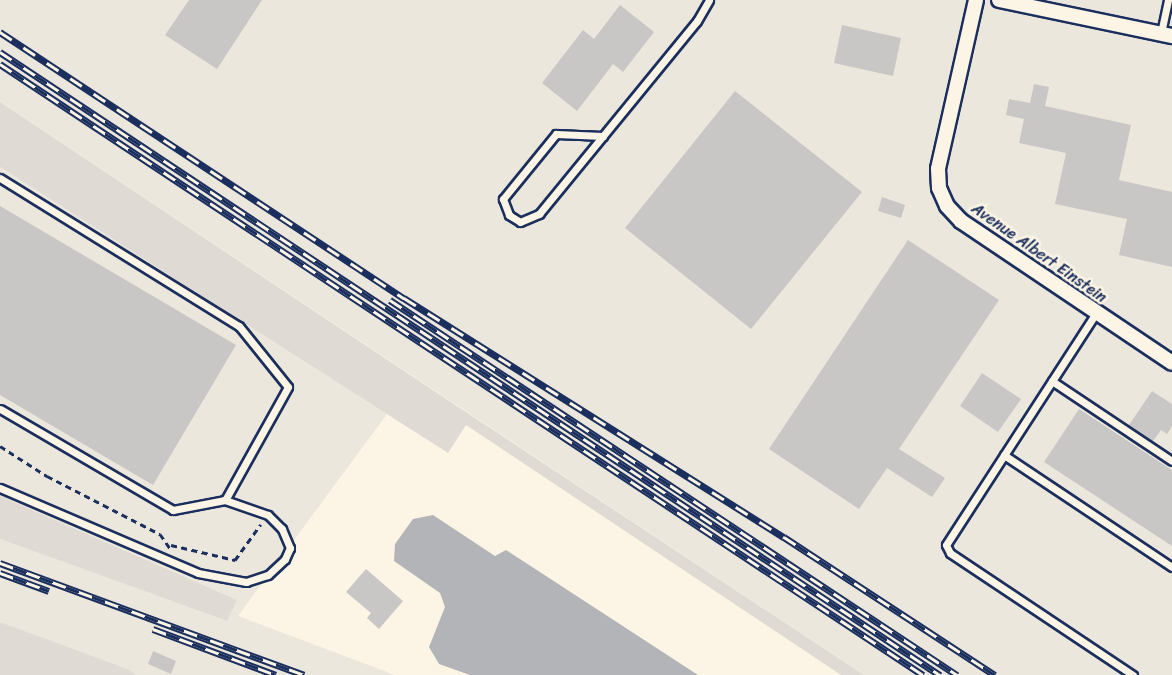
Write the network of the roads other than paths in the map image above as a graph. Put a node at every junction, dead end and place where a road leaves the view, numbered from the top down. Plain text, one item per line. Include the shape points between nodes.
1 (710, 0) edge
2 (976, 0) edge
3 (999, 0) edge
4 (1167, 0) edge
5 (1034, 4) edge
6 (1166, 35) edge
7 (603, 136) junction
8 (0, 178) edge
9 (1096, 313) junction
10 (1172, 363) edge
11 (1052, 381) junction
12 (0, 410) edge
13 (1004, 455) junction
14 (1172, 461) edge
15 (0, 488) edge
16 (225, 500) junction
17 (1172, 567) edge
18 (1133, 675) edge

1 - 7 lane
2 - 9 street, Avenue Albert Einstein via 938,169 939,188 947,206 961,221
3 - 5 street
4 - 6 lane
5 - 6 street
7 - 7 lane via 556,134 503,199 509,215 520,222 539,214
8 - 16 lane via 239,326 288,387
9 - 10 street, Avenue Albert Einstein
9 - 11 lane
11 - 13 lane
11 - 14 lane
12 - 16 lane via 173,510
13 - 17 lane
13 - 18 lane via 946,545 950,553
15 - 16 lane via 173,563 246,582 268,575 290,548 282,529 267,516

